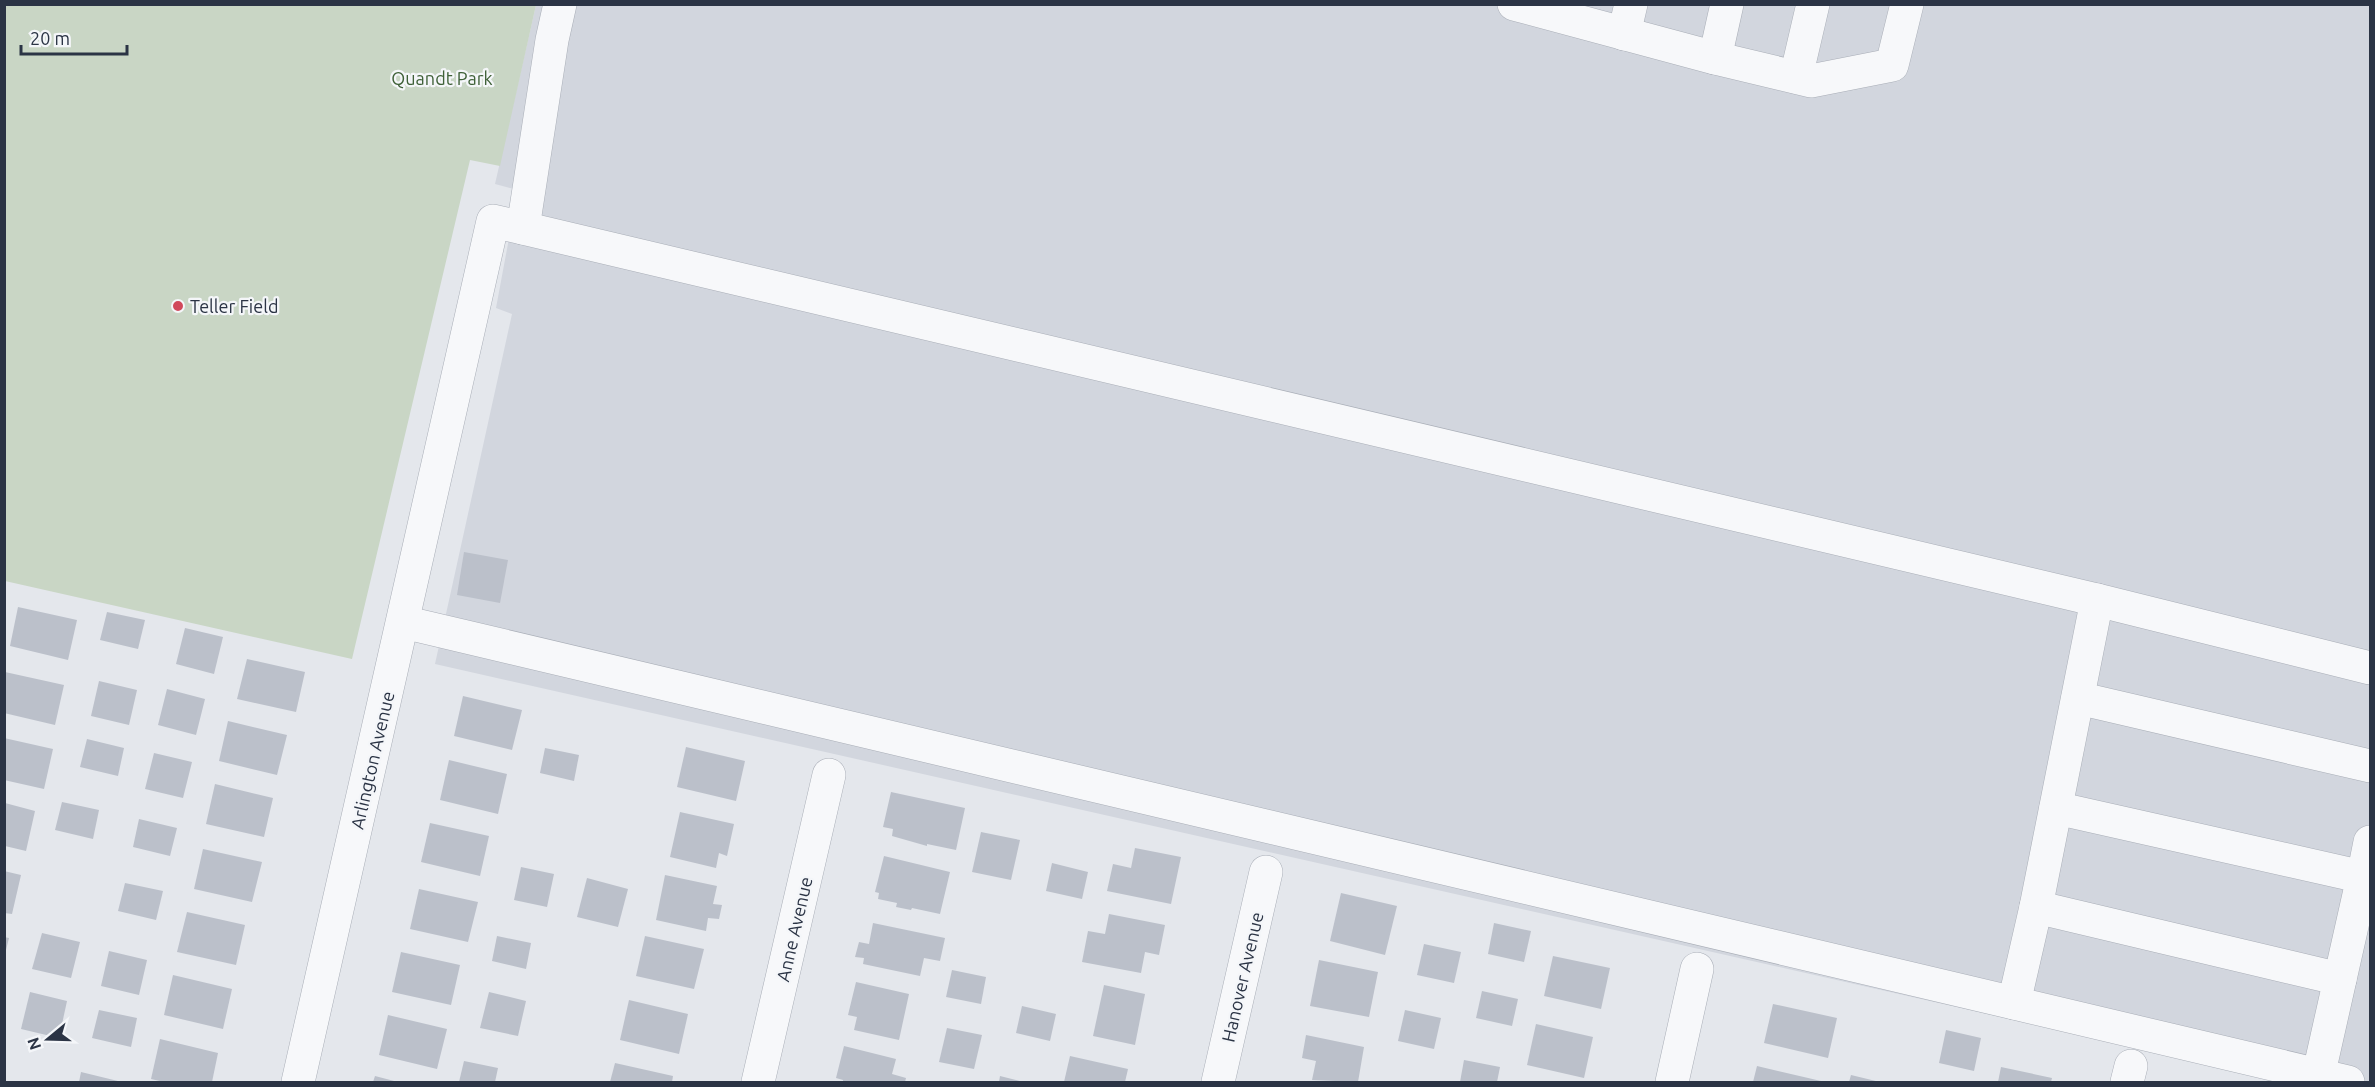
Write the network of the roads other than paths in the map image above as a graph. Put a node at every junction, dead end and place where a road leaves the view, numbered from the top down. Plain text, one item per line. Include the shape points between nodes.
1 (560, 4) edge
2 (1514, 4) edge
3 (1727, 4) edge
4 (1813, 4) edge
5 (1907, 4) edge
6 (1627, 19) edge
7 (1715, 58) junction
8 (1796, 77) junction
9 (523, 228) junction
10 (2097, 600) junction
11 (403, 622) junction
12 (2370, 668) edge
13 (2078, 698) junction
14 (2370, 766) edge
15 (829, 775) dead end
16 (2056, 808) junction
17 (2370, 842) edge
18 (1266, 872) dead end
19 (2363, 877) junction
20 (2036, 907) junction
21 (1697, 969) dead end
22 (2340, 979) junction
23 (2014, 1004) junction
24 (2333, 1080) edge
25 (298, 1083) edge
26 (758, 1083) edge
27 (1218, 1083) edge
28 (1672, 1083) edge

1 - 9 street
2 - 6 street
3 - 7 street
4 - 8 street
5 - 8 street via 1892,65 1811,81
6 - 7 street
7 - 8 street
9 - 10 street
9 - 11 street, Arlington Avenue via 493,221
10 - 12 street
10 - 13 street
11 - 23 street
11 - 25 street, Arlington Avenue
13 - 14 street
13 - 16 street
15 - 26 street, Anne Avenue
16 - 19 street
16 - 20 street
17 - 19 street
18 - 27 street, Hanover Avenue
19 - 22 street
20 - 22 street
20 - 23 street
21 - 28 street
22 - 24 street
23 - 24 street

